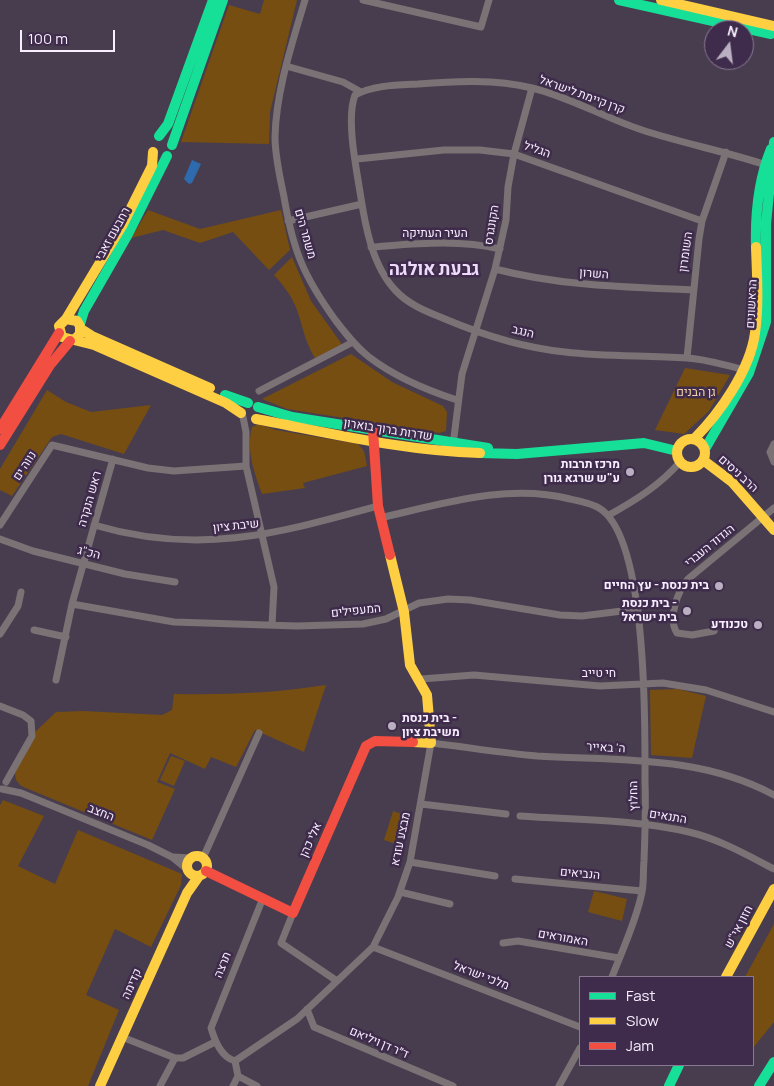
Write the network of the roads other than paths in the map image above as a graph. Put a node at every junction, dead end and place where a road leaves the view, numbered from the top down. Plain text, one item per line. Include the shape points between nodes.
1 (213, 0) edge
2 (223, 0) edge
3 (305, 0) edge
4 (363, 0) edge
5 (489, 0) edge
6 (619, 0) edge
7 (661, 0) edge
8 (773, 32) edge
9 (286, 66) junction
10 (532, 88) junction
11 (360, 92) junction
12 (159, 136) junction
13 (172, 145) junction
14 (774, 145) edge
15 (153, 152) junction
16 (726, 152) junction
17 (514, 154) junction
18 (167, 156) junction
19 (356, 159) junction
20 (763, 164) junction
21 (770, 179) junction
22 (362, 204) junction
23 (288, 221) junction
24 (702, 221) junction
25 (371, 247) junction
26 (500, 249) junction
27 (495, 270) junction
28 (693, 290) junction
29 (66, 318) junction
30 (770, 323) edge
31 (81, 326) junction
32 (475, 332) junction
33 (59, 333) junction
34 (72, 341) junction
35 (353, 342) junction
36 (687, 358) junction
37 (745, 370) junction
38 (258, 391) dead end
39 (457, 400) junction
40 (248, 403) junction
41 (258, 407) junction
42 (248, 417) junction
43 (0, 429) edge
44 (373, 430) junction
45 (694, 439) junction
46 (374, 442) junction
47 (392, 444) junction
48 (774, 444) edge
49 (0, 445) edge
50 (52, 445) joint
51 (453, 446) junction
52 (679, 447) junction
53 (705, 449) junction
54 (375, 458) junction
55 (113, 459) junction
56 (703, 460) junction
57 (680, 462) junction
58 (774, 462) edge
59 (246, 466) junction
60 (378, 506) junction
61 (774, 508) edge
62 (609, 515) junction
63 (763, 517) junction
64 (380, 518) junction
65 (0, 525) edge
66 (94, 525) junction
67 (774, 530) edge
68 (262, 536) junction
69 (0, 539) edge
70 (82, 563) junction
71 (175, 582) dead end
72 (22, 592) dead end
73 (72, 604) junction
74 (638, 609) junction
75 (404, 612) junction
76 (272, 626) junction
77 (34, 630) dead end
78 (714, 631) dead end
79 (0, 634) edge
80 (66, 637) junction
81 (421, 679) junction
82 (56, 680) dead end
83 (645, 684) junction
84 (0, 706) edge
85 (774, 712) edge
86 (259, 733) dead end
87 (431, 743) junction
88 (645, 761) junction
89 (3, 783) edge
90 (774, 795) edge
91 (421, 804) junction
92 (506, 814) dead end
93 (520, 816) dead end
94 (646, 824) junction
95 (172, 857) junction
96 (192, 858) junction
97 (202, 858) junction
98 (410, 862) junction
99 (774, 868) edge
100 (196, 872) junction
101 (495, 876) dead end
102 (515, 880) dead end
103 (774, 889) edge
104 (642, 891) junction
105 (400, 892) junction
106 (263, 898) junction
107 (450, 904) dead end
108 (293, 913) junction
109 (503, 943) dead end
110 (374, 948) junction
111 (619, 958) junction
112 (612, 976) edge
113 (727, 976) edge
114 (337, 981) junction
115 (307, 1010) junction
116 (579, 1027) edge
117 (122, 1037) junction
118 (215, 1042) junction
119 (579, 1050) edge
120 (175, 1058) junction
121 (235, 1060) junction
122 (774, 1062) edge
123 (676, 1066) edge
124 (238, 1076) junction
125 (100, 1086) edge
126 (160, 1086) edge
127 (233, 1086) edge
128 (257, 1086) edge
129 (453, 1086) edge
130 (559, 1086) edge
131 (669, 1086) edge
132 (760, 1086) edge

1 - 12 main road via 168,124
2 - 13 main road
3 - 9 street, משמר הים
4 - 5 street via 481,27
6 - 8 main road
7 - 8 main road
9 - 11 street via 343,82
9 - 23 street, משמר הים via 276,136
10 - 11 street, קרן קיימת לישראל via 459,82 394,85
10 - 16 street, קרן קיימת לישראל via 642,130
10 - 17 street, הקונגרס
11 - 19 street, הנגב via 352,103 350,120
12 - 13 main road via 169,138
12 - 15 main road via 152,143
13 - 18 main road
14 - 20 main road, הראשונים
14 - 21 main road, הראשונים
15 - 18 main road via 159,157
15 - 29 main road, רחבעם זאבי via 152,166 122,226
16 - 20 street, קרן קיימת לישראל
16 - 24 street, השומרון
17 - 19 street, הגליל via 444,150
17 - 24 street, הגליל
17 - 26 street, הקונגרס
18 - 31 main road, רחבעם זאבי via 127,236 84,311
19 - 22 street, הנגב
20 - 21 street
20 - 37 main road, הראשונים via 758,196 757,324
21 - 30 main road, הראשונים via 766,224
22 - 23 street
22 - 25 street, הנגב
23 - 35 street, משמר הים via 308,281
24 - 28 street, השומרון
25 - 26 street, העיר העתיקה via 438,242
25 - 32 street, הנגב via 396,291 425,311
26 - 27 street, הקונגרס
27 - 28 street, השרון via 536,280 587,286
27 - 32 street, הקונגרס
28 - 36 street, השומרון
29 - 31 main road via 74,319
29 - 33 main road via 59,326
30 - 37 main road, הראשונים
31 - 34 main road via 80,335
31 - 40 main road via 92,336
32 - 36 street, הנגב via 564,352
32 - 39 street, הקונגרס via 466,356
33 - 34 main road via 63,339
33 - 43 main road
34 - 42 main road, שדרות ברוך בוארון via 90,343 156,371 226,403
34 - 49 main road via 50,365
35 - 38 street
35 - 39 street, משמר הים via 369,357 409,381
36 - 37 street, הנגב via 715,361
37 - 45 main road, הראשונים via 709,423
37 - 53 main road, הראשונים via 738,397
39 - 51 street, הקונגרס
40 - 41 main road, שדרות ברוך בוארון
40 - 42 main road via 243,406
41 - 42 main road via 259,413
41 - 44 main road, שדרות ברוך בוארון via 292,417
42 - 46 main road, שדרות ברוך בוארון
42 - 59 street
44 - 46 main road, מבצע עזרא
44 - 51 main road, שדרות ברוך בוארון
45 - 52 main road
45 - 53 main road
46 - 47 main road, שדרות ברוך בוארון
46 - 54 main road, מבצע עזרא
47 - 51 main road, שדרות ברוך בוארון
47 - 54 main road
48 - 58 street via 770,452
50 - 55 street, ראש הנקרה
50 - 65 street, נווה ים
51 - 52 main road, שדרות ברוך בוארון via 517,454 644,443
52 - 57 main road
53 - 56 main road
54 - 60 main road, מבצע עזרא
55 - 59 street, ראש הנקרה via 174,471
55 - 66 street, ראש הנקרה
56 - 57 main road via 694,467
56 - 63 main road, הרב ניסים via 732,482
57 - 62 street via 666,478
59 - 68 street
60 - 64 main road, מבצע עזרא
60 - 68 street, שיבת ציון
61 - 63 street, הגדוד העברי
62 - 64 street via 599,507 556,495 521,493 468,498
62 - 74 street, החלוץ via 627,559
63 - 67 main road, הרב ניסים
63 - 78 street, הגדוד העברי via 688,579 678,594 674,610 677,633 692,635
64 - 75 main road, מבצע עזרא
66 - 68 street, שיבת ציון via 159,539 211,540
66 - 70 street, ראש הנקרה
68 - 76 street via 274,587
69 - 70 street, הכ"ג via 33,552
70 - 71 street, הכ"ג
70 - 73 street, ראש הנקרה
72 - 79 street via 18,606
73 - 76 street, המעפילים via 174,622
73 - 80 street, ראש הנקרה
74 - 75 street, המעפילים via 582,616 560,615 448,599 419,603
74 - 83 street, החלוץ
75 - 76 street, המעפילים via 386,620 363,624
75 - 81 main road, מבצע עזרא via 410,665
77 - 80 street
80 - 82 street, ראש הנקרה
81 - 83 street, חי טייב via 474,675 600,686
81 - 87 main road, מבצע עזרא via 429,701
83 - 85 street, חי טייב via 663,683 706,690
83 - 88 street, החלוץ
84 - 89 street via 31,721 32,736
86 - 97 street
87 - 88 street, ה' באייר via 536,756
87 - 91 street, מבצע עזרא
87 - 108 main road, אלי כהן via 375,741 366,746
88 - 90 street, ה' באייר via 708,769
88 - 94 street, החלוץ
89 - 95 street, החצב
91 - 92 street
91 - 98 street, מבצע עזרא
93 - 94 street, התנאים
94 - 99 street, התנאים via 690,832
94 - 104 street, החלוץ
95 - 96 street, החצב
95 - 100 street, החצב
96 - 97 main road
96 - 100 main road, קדימה via 188,863
97 - 100 main road via 207,865
98 - 101 street
98 - 105 street, מבצע עזרא
100 - 106 main road
100 - 117 main road, קדימה
102 - 104 street, הנביאים
103 - 113 main road, חזון אי"ש
104 - 111 street, החלוץ
105 - 107 street
105 - 110 street, מבצע עזרא
106 - 108 main road
106 - 118 street, תרצה via 211,1028
108 - 114 street, אלי כהן via 281,942
109 - 111 street, האמוראים via 518,941
110 - 114 street, מבצע עזרא
110 - 116 street, מלכי ישראל
111 - 112 street, החלוץ
114 - 115 street, מבצע עזרא
115 - 121 street, מבצע עזרא
115 - 129 street, ד״ר דן ויליאם via 314,1027
117 - 120 street
117 - 125 main road, קדימה
118 - 120 street via 182,1058
118 - 121 street via 228,1059
119 - 130 street
120 - 126 street
121 - 124 street
122 - 132 main road
123 - 131 main road
124 - 127 street
124 - 128 street

